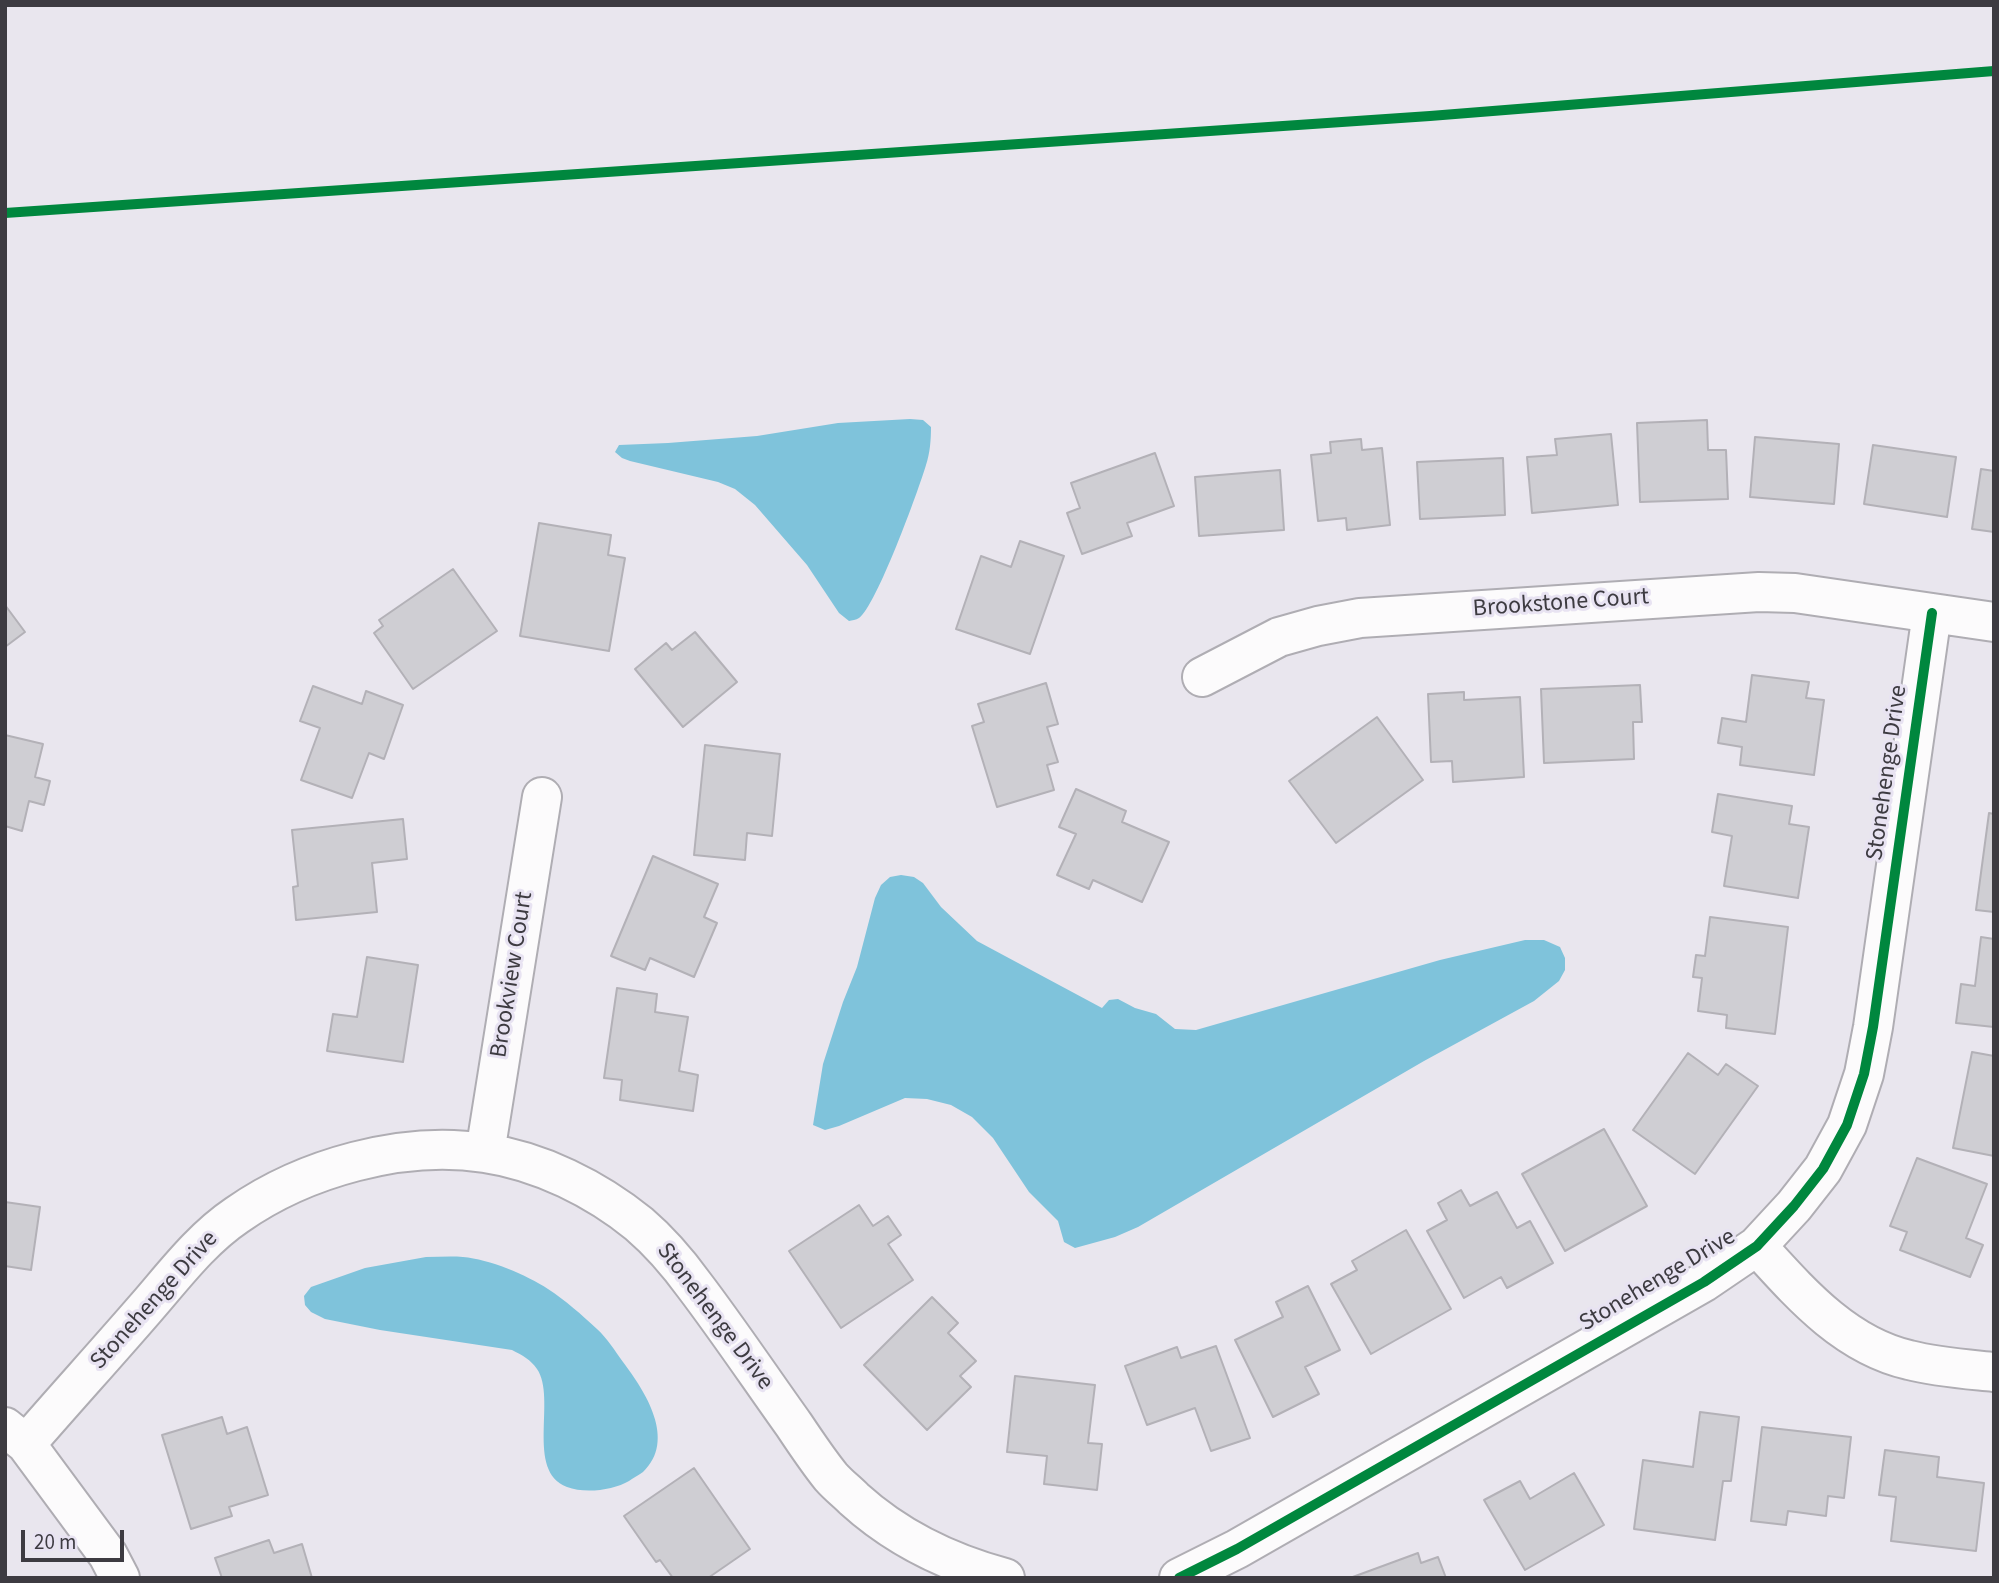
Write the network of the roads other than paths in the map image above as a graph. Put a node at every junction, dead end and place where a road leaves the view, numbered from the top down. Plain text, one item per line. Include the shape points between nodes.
1 (1931, 613) junction
2 (1994, 622) edge
3 (1202, 677) dead end
4 (542, 797) dead end
5 (485, 1153) junction
6 (1757, 1246) junction
7 (1994, 1372) edge
8 (16, 1436) edge
9 (120, 1578) edge
10 (1005, 1578) edge
11 (1181, 1578) edge

1 - 2 street, Brookstone Court
1 - 3 street, Brookstone Court via 1759,592 1360,618 1279,638
1 - 6 street, Stonehenge Drive via 1864,1074 1847,1125 1823,1168
4 - 5 street, Brookview Court
5 - 8 street, Stonehenge Drive via 441,1149 387,1155 343,1164 269,1195 199,1246
5 - 10 street, Stonehenge Drive via 570,1180 639,1224 694,1285 832,1479 900,1535 942,1557
6 - 7 street via 1805,1299 1868,1345 1906,1360
6 - 11 street, Stonehenge Drive via 1704,1283
8 - 9 street via 108,1555

